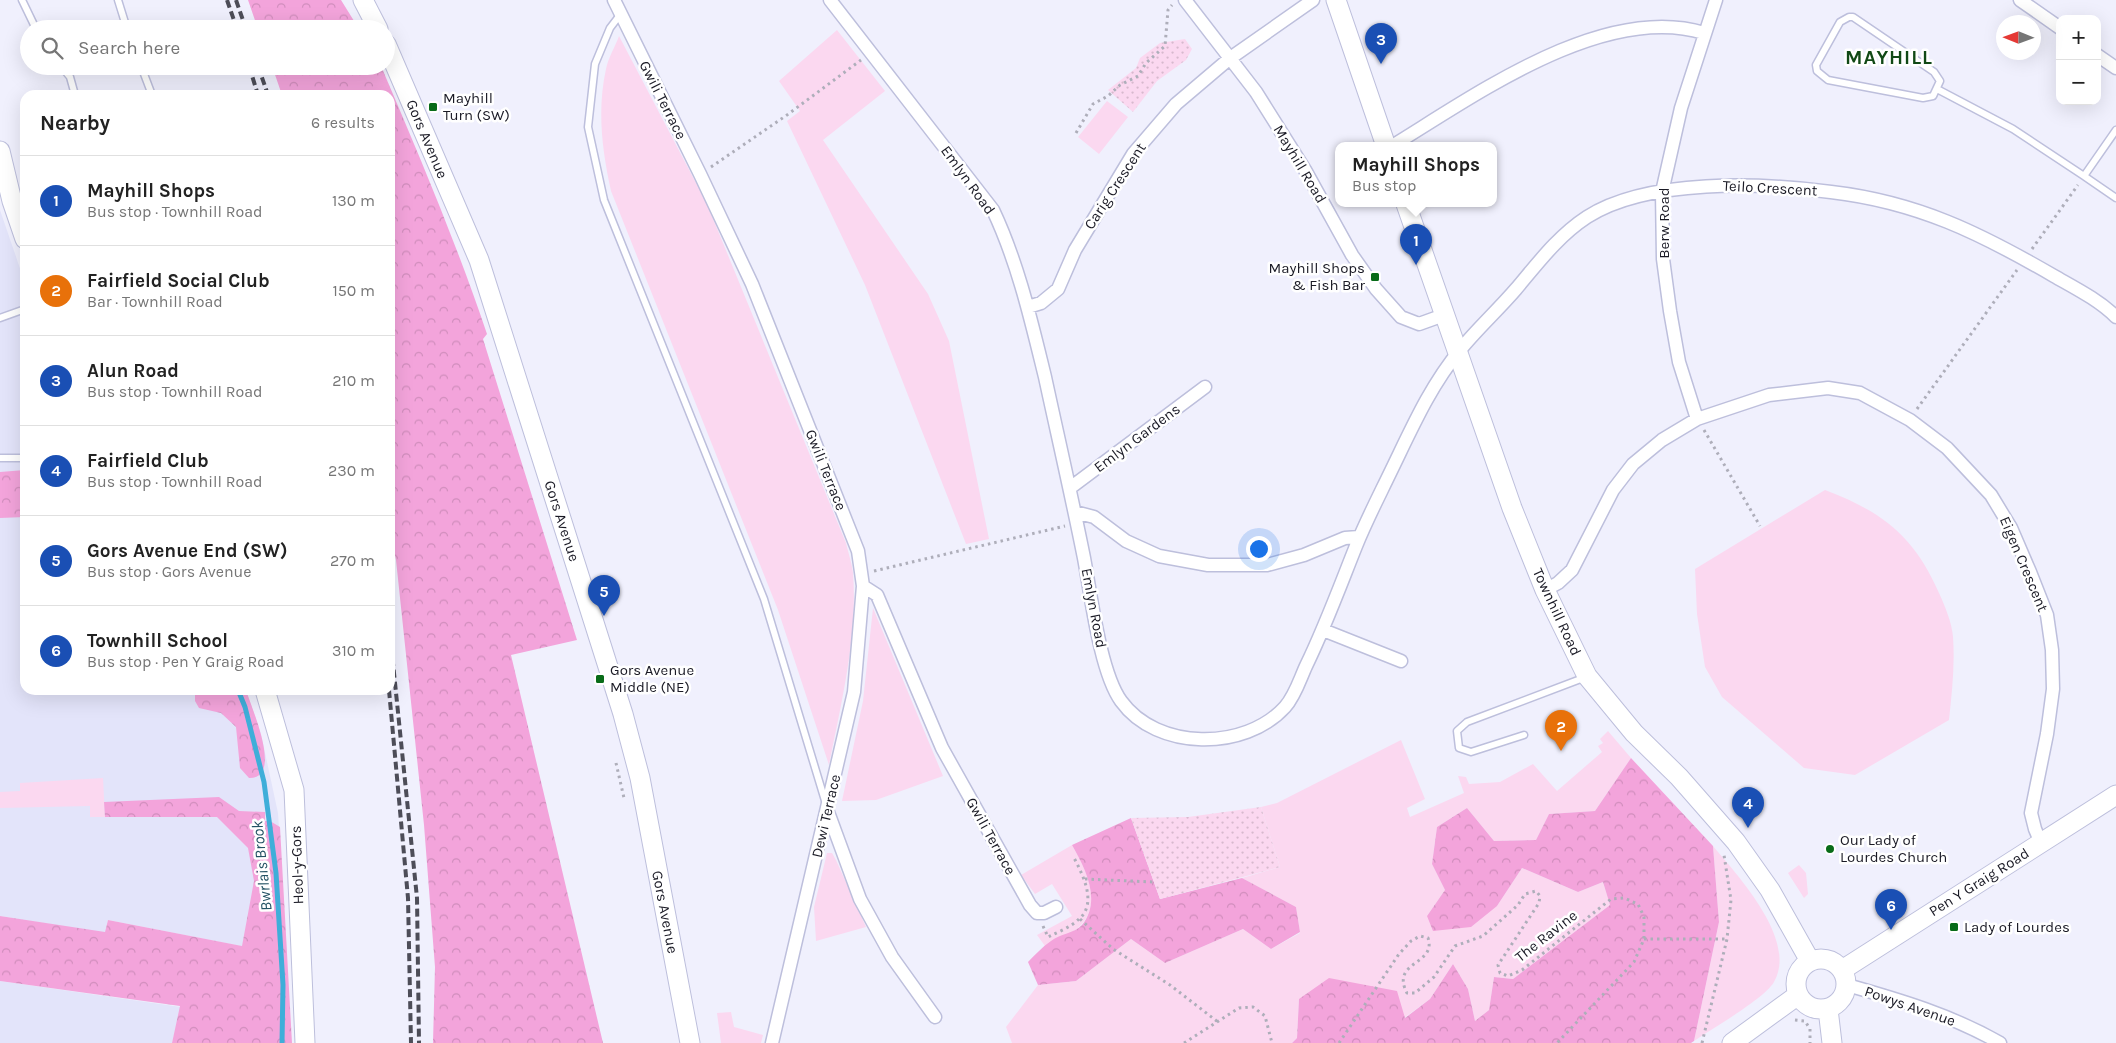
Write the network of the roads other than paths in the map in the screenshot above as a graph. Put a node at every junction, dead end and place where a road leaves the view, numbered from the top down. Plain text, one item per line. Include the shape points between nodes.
1 (22, 0) edge
2 (118, 0) edge
3 (362, 0) edge
4 (614, 0) edge
5 (830, 0) edge
6 (1313, 0) edge
7 (1336, 0) edge
8 (1716, 0) edge
9 (2020, 0) edge
10 (1180, 1) edge
11 (375, 15) edge
12 (620, 15) junction
13 (32, 20) edge
14 (125, 20) edge
15 (2056, 25) edge
16 (1704, 34) junction
17 (2101, 58) edge
18 (1230, 59) junction
19 (395, 65) edge
20 (2116, 68) edge
21 (68, 75) edge
22 (144, 75) edge
23 (1937, 89) junction
24 (74, 90) edge
25 (150, 90) edge
26 (2116, 130) edge
27 (1385, 142) edge
28 (1399, 142) edge
29 (0, 151) edge
30 (2084, 176) junction
31 (1662, 192) junction
32 (2116, 198) edge
33 (19, 205) edge
34 (1407, 207) edge
35 (1028, 308) junction
36 (20, 311) edge
37 (1444, 315) junction
38 (2116, 316) edge
39 (0, 318) edge
40 (1458, 353) junction
41 (1205, 387) dead end
42 (1697, 419) junction
43 (0, 458) edge
44 (20, 458) edge
45 (1070, 488) junction
46 (1076, 518) junction
47 (1359, 537) junction
48 (862, 580) junction
49 (1545, 590) junction
50 (1323, 630) junction
51 (1401, 661) dead end
52 (1587, 676) junction
53 (266, 695) edge
54 (1524, 735) dead end
55 (2116, 796) edge
56 (828, 810) junction
57 (2041, 843) junction
58 (1056, 907) dead end
59 (1810, 961) junction
60 (1844, 977) junction
61 (1798, 994) junction
62 (1828, 1009) junction
63 (934, 1017) dead end
64 (305, 1043) edge
65 (690, 1043) edge
66 (772, 1043) edge
67 (1732, 1043) edge
68 (1832, 1043) edge
69 (2000, 1043) edge

1 - 13 lane
2 - 14 lane
3 - 11 street
4 - 12 street, Gwili Terrace
5 - 35 street, Emlyn Road via 993,210 1011,248
6 - 18 street, Carig Crescent
7 - 27 street
8 - 16 street, Berw Road
9 - 15 street
10 - 18 street, Mayhill Road
12 - 48 street, Gwili Terrace via 752,284 858,551
12 - 56 lane via 610,28 595,64 588,127 604,200 764,599
16 - 28 street via 1686,28 1660,26 1625,30 1584,43 1533,62
16 - 31 street, Berw Road via 1681,108
17 - 20 street
18 - 35 street, Carig Crescent via 1176,104 1133,154 1075,250 1058,289 1041,303
18 - 37 street, Mayhill Road via 1256,92 1305,170 1352,255 1376,289 1401,317 1419,324
19 - 65 street, Gors Avenue via 479,260 623,714 640,778
21 - 24 lane
22 - 25 lane
23 - 23 lane via 1933,96 1923,98 1828,80 1817,71 1816,65 1840,22 1853,17 1934,72 1940,82
23 - 30 lane via 2012,129
26 - 30 lane
29 - 33 street
30 - 32 lane
31 - 38 street, Teilo Crescent via 1719,185 1788,186 1873,197 1963,227 2025,259
31 - 40 street, Teilo Crescent via 1603,208 1570,229
31 - 42 street, Berw Road via 1663,259 1670,311 1679,362
34 - 37 street, Townhill Road
35 - 45 street, Emlyn Road
36 - 39 lane
37 - 40 street, Townhill Road
40 - 47 street, Emlyn Road via 1420,411
40 - 49 street, Townhill Road via 1512,508
41 - 45 street, Emlyn Gardens
42 - 49 street, Eigen Crescent via 1662,440 1634,464 1613,490 1572,570
42 - 57 street, Eigen Crescent via 1769,395 1828,388 1860,393 1910,420 1947,448 1991,495 2011,528 2046,615 2052,650 2053,689 2031,813
43 - 44 lane
45 - 46 street, Emlyn Road
46 - 47 street via 1094,517 1126,542 1159,556 1208,565 1267,565 1304,555 1345,538
46 - 50 street, Emlyn Road via 1106,668 1121,701 1159,731 1189,740 1217,738 1245,733 1270,720 1289,704
47 - 50 street, Emlyn Road
48 - 56 street, Dewi Terrace via 854,692
48 - 58 street, Gwili Terrace via 876,595 942,748 1030,905 1037,913
49 - 52 street, Townhill Road
50 - 51 street
52 - 54 lane via 1467,722 1457,731 1459,748 1471,752
52 - 59 street, Townhill Road via 1736,842 1770,890
53 - 64 street, Heol-y-Gors via 294,790
55 - 57 street, Pen Y Graig Road
56 - 63 street via 860,899 892,958
56 - 66 street, Dewi Terrace
57 - 60 street, Pen Y Graig Road
59 - 60 street via 1829,960
59 - 61 street via 1797,975
60 - 62 street via 1841,1000
60 - 69 street, Powys Avenue via 1976,1029
61 - 62 street via 1810,1008
61 - 67 street
62 - 68 street

